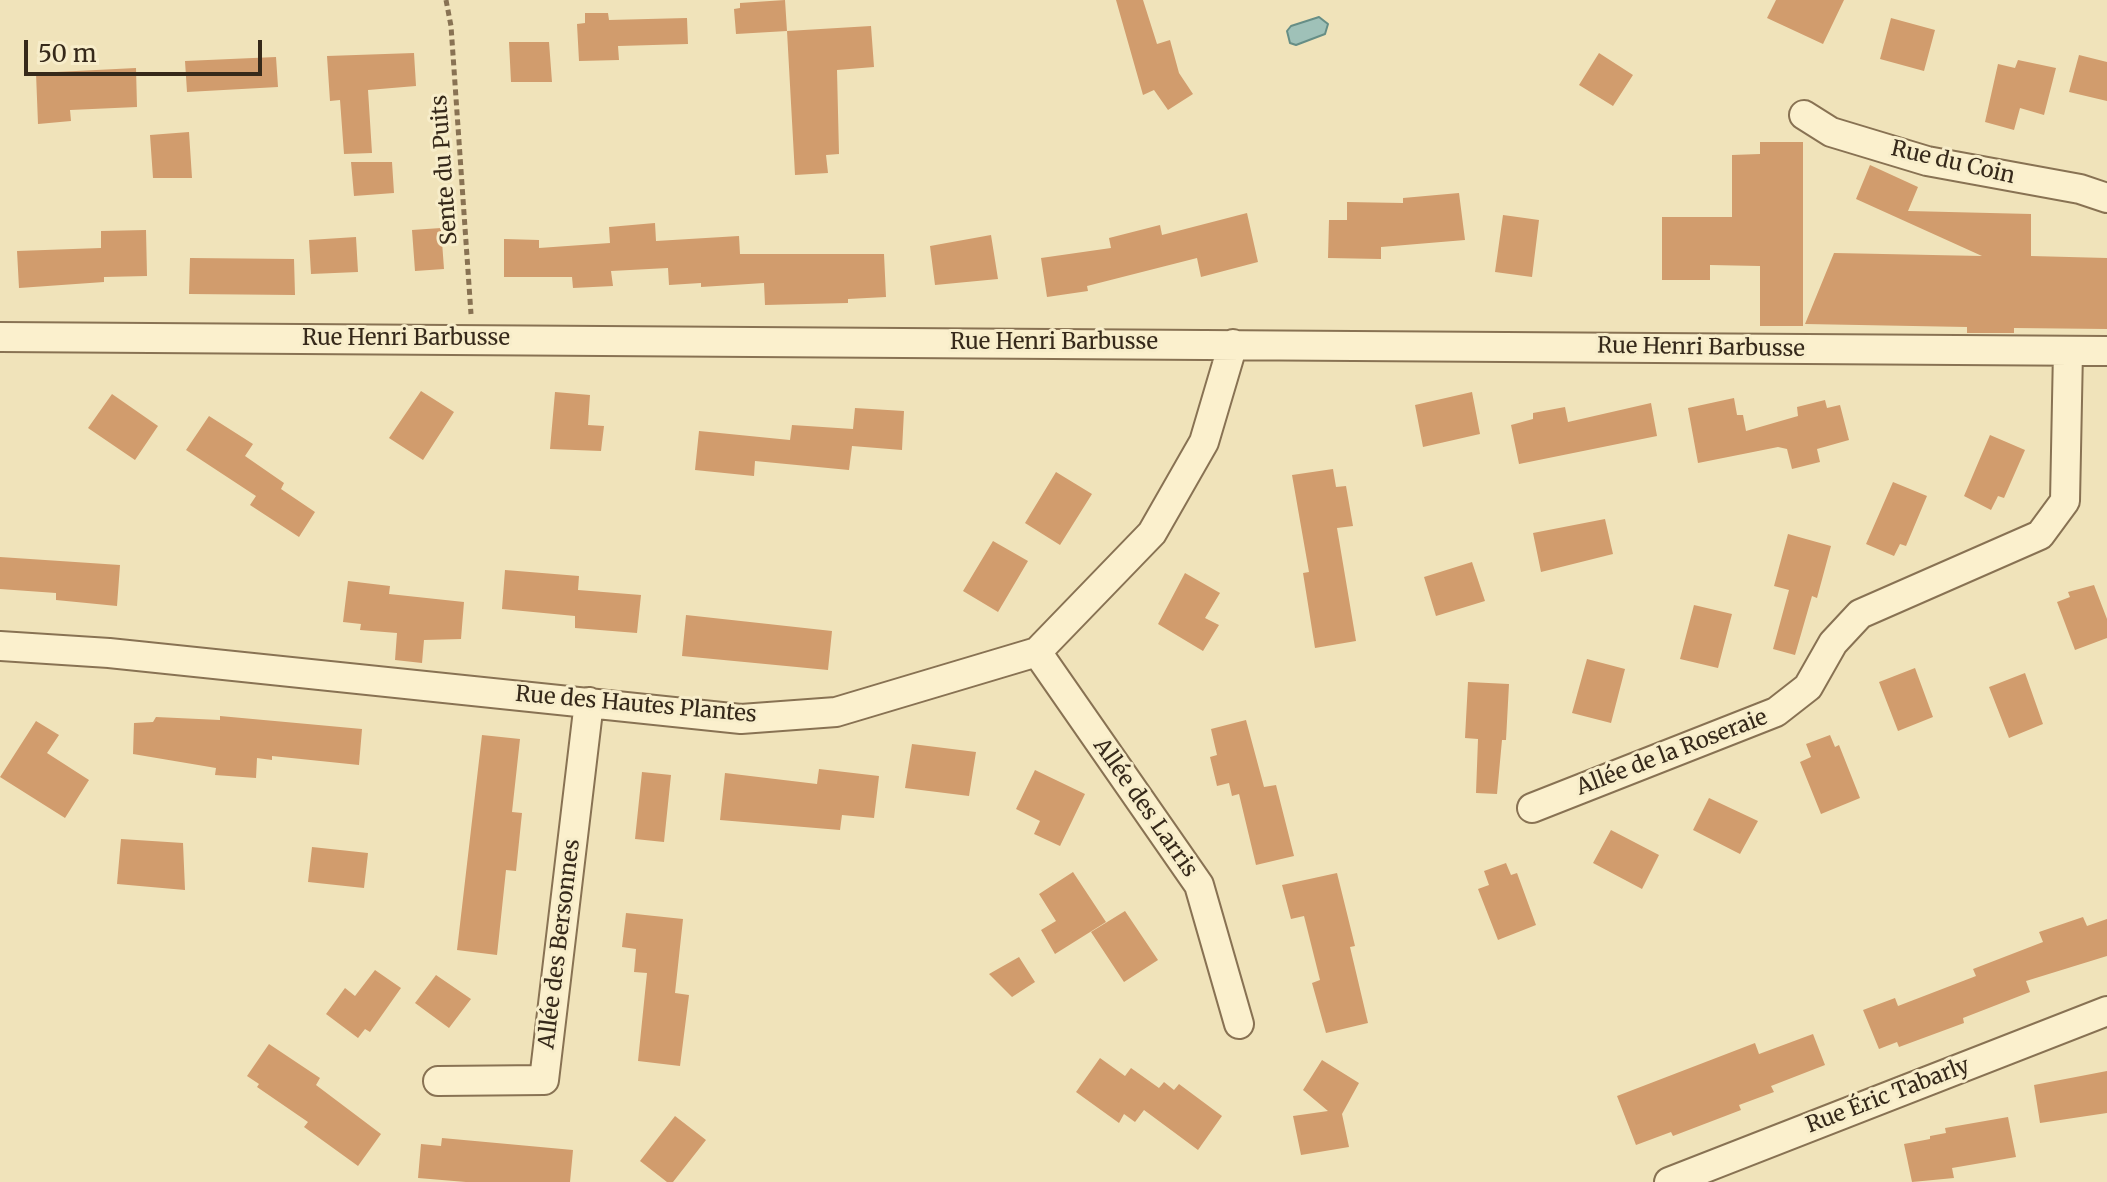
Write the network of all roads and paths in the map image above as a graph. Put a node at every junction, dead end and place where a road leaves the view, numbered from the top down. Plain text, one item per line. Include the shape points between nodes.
1 (446, 0) edge
2 (1804, 115) dead end
3 (2107, 198) edge
4 (0, 337) edge
5 (472, 339) junction
6 (1233, 344) junction
7 (2068, 351) junction
8 (2107, 351) edge
9 (0, 646) edge
10 (1037, 652) junction
11 (589, 702) junction
12 (1532, 808) dead end
13 (2107, 1011) edge
14 (1239, 1024) dead end
15 (438, 1081) dead end
16 (1669, 1182) edge

1 - 5 path, Sente du Puits
2 - 3 street, Rue du Coin via 1831,132 1927,161
4 - 5 street, Rue Henri Barbusse
5 - 6 street, Rue Henri Barbusse
6 - 7 street, Rue Henri Barbusse
6 - 10 street, Rue des Hautes Plantes via 1204,442 1152,533
7 - 8 street, Rue Henri Barbusse
7 - 12 street, Allée de la Roseraie via 2065,501 2040,535 1860,614 1833,643 1808,687 1776,712
9 - 11 street, Rue des Hautes Plantes
10 - 11 street, Rue des Hautes Plantes via 836,712 741,719
10 - 14 street, Allée des Larris via 1199,885
11 - 15 street, Allée des Bersonnes via 544,1080
13 - 16 street, Rue Éric Tabarly

